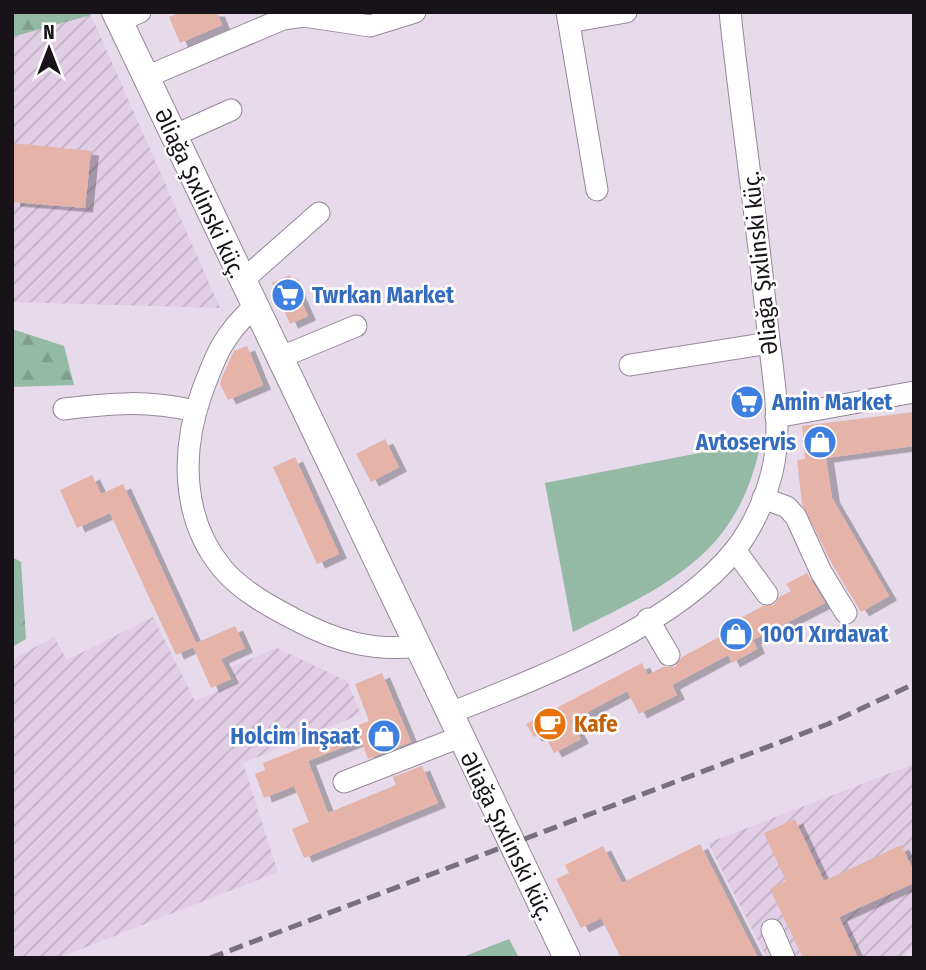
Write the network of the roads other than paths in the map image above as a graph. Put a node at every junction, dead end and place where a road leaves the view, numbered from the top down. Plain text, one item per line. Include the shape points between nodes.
1 (415, 12) edge
2 (626, 12) edge
3 (730, 12) edge
4 (125, 15) edge
5 (568, 17) edge
6 (146, 77) junction
7 (231, 110) dead end
8 (173, 136) junction
9 (597, 190) dead end
10 (319, 214) dead end
11 (242, 281) junction
12 (254, 307) junction
13 (356, 326) dead end
14 (769, 343) junction
15 (279, 358) junction
16 (630, 365) dead end
17 (914, 392) edge
18 (64, 409) dead end
19 (195, 411) junction
20 (776, 417) junction
21 (763, 498) junction
22 (735, 550) junction
23 (767, 594) dead end
24 (846, 613) dead end
25 (648, 619) junction
26 (418, 646) junction
27 (669, 655) dead end
28 (454, 725) junction
29 (344, 782) dead end
30 (772, 930) dead end
31 (567, 958) edge
32 (784, 958) edge

1 - 6 street via 370,26 304,16 283,19
2 - 5 street
3 - 14 street, Əliağa Şıxlinski küç.
4 - 6 main road, Əliağa Şıxlinski küç.
5 - 9 street
6 - 8 main road, Əliağa Şıxlinski küç.
7 - 8 street
8 - 11 main road, Əliağa Şıxlinski küç.
10 - 11 street
11 - 12 main road, Əliağa Şıxlinski küç.
12 - 15 main road, Əliağa Şıxlinski küç.
12 - 19 street via 234,324 218,349
13 - 15 street
14 - 16 street
14 - 20 street, Əliağa Şıxlinski küç.
15 - 26 main road, Əliağa Şıxlinski küç.
17 - 20 street
18 - 19 street via 131,401
19 - 26 street via 187,461 189,489 197,523 223,569 278,611 330,638 380,648
20 - 21 street, Əliağa Şıxlinski küç. via 776,448
21 - 22 street, Əliağa Şıxlinski küç.
21 - 24 street via 787,507 796,517
22 - 23 street
22 - 25 street, Əliağa Şıxlinski küç. via 710,576
25 - 27 street
25 - 28 street, Əliağa Şıxlinski küç.
26 - 28 main road, Əliağa Şıxlinski küç.
28 - 29 street
28 - 31 main road, Əliağa Şıxlinski küç.
30 - 32 street

